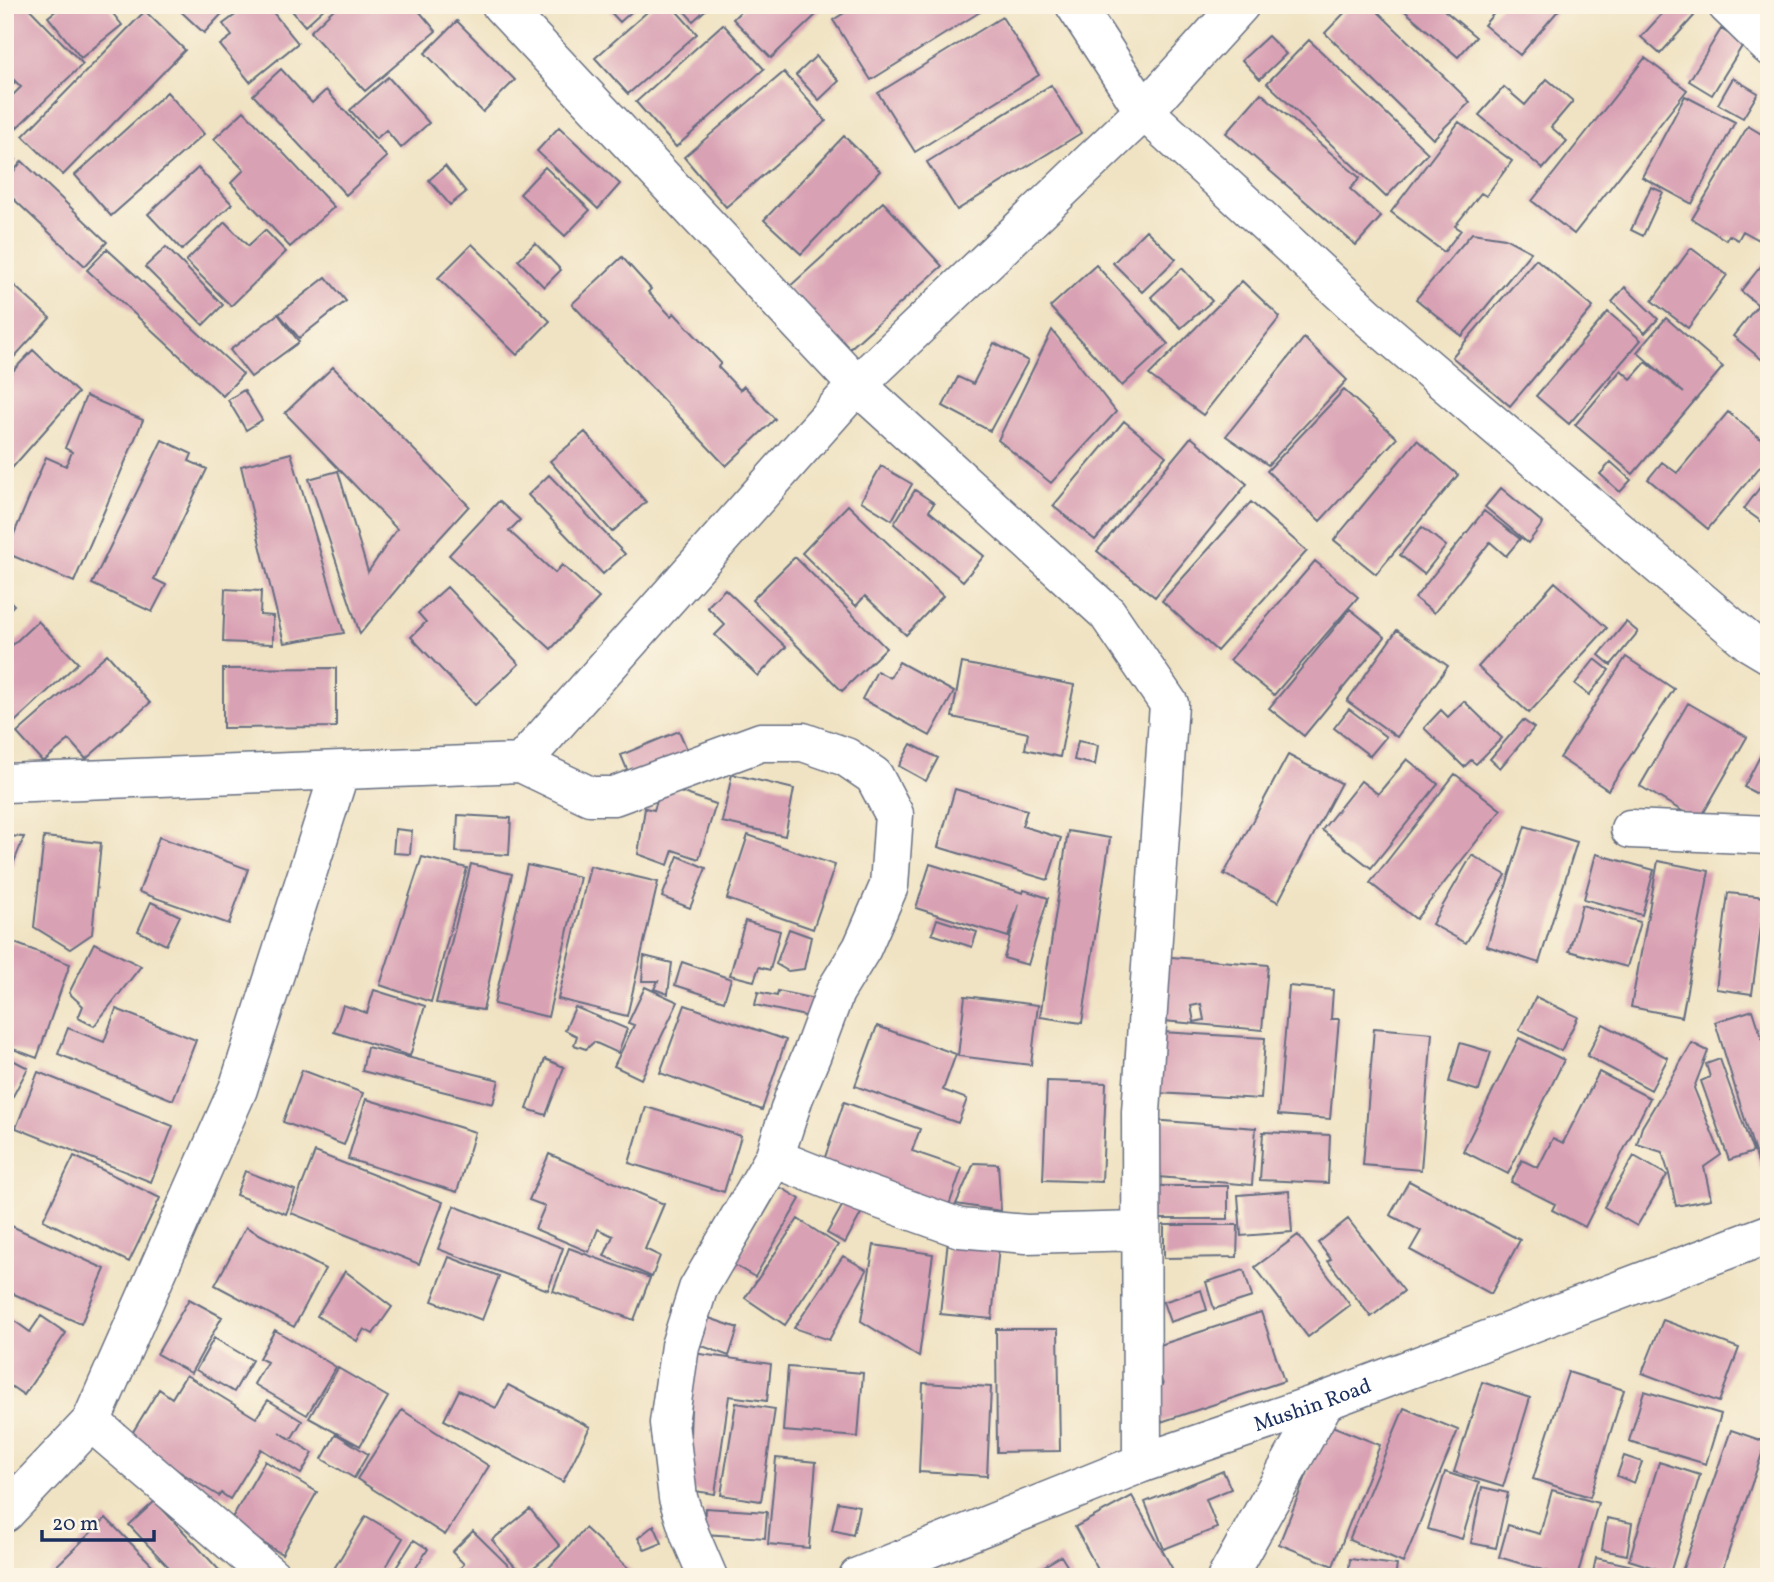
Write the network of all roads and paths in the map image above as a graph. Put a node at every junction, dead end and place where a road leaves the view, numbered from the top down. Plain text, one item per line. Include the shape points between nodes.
1 (500, 5) edge
2 (1075, 5) edge
3 (1240, 5) edge
4 (1727, 5) edge
5 (1769, 46) edge
6 (1144, 111) junction
7 (856, 386) junction
8 (1769, 654) edge
9 (521, 763) junction
10 (340, 771) junction
11 (5, 783) edge
12 (1630, 829) dead end
13 (1769, 835) edge
14 (774, 1158) junction
15 (1140, 1231) junction
16 (1769, 1234) edge
17 (1325, 1401) junction
18 (91, 1422) junction
19 (1142, 1463) junction
20 (5, 1513) edge
21 (272, 1577) edge
22 (708, 1577) edge
23 (859, 1577) edge
24 (1227, 1577) edge

1 - 7 street
2 - 6 street
3 - 6 street
4 - 5 street
6 - 7 street
6 - 8 street via 1368,317 1749,642
7 - 9 street
7 - 15 street via 1107,613 1169,704 1141,1112
9 - 10 street
9 - 14 street via 590,796 614,796 761,742 803,742 846,757 874,776 894,814 888,886 862,948 835,992
10 - 11 street
10 - 18 street via 238,1089
12 - 13 street
14 - 15 street via 960,1228 1026,1234
14 - 22 street via 698,1289 680,1346 669,1423 678,1498
15 - 19 street
16 - 17 street, Mushin Road
17 - 19 street, Mushin Road
17 - 24 street
18 - 20 street
18 - 21 street
19 - 23 street, Mushin Road

